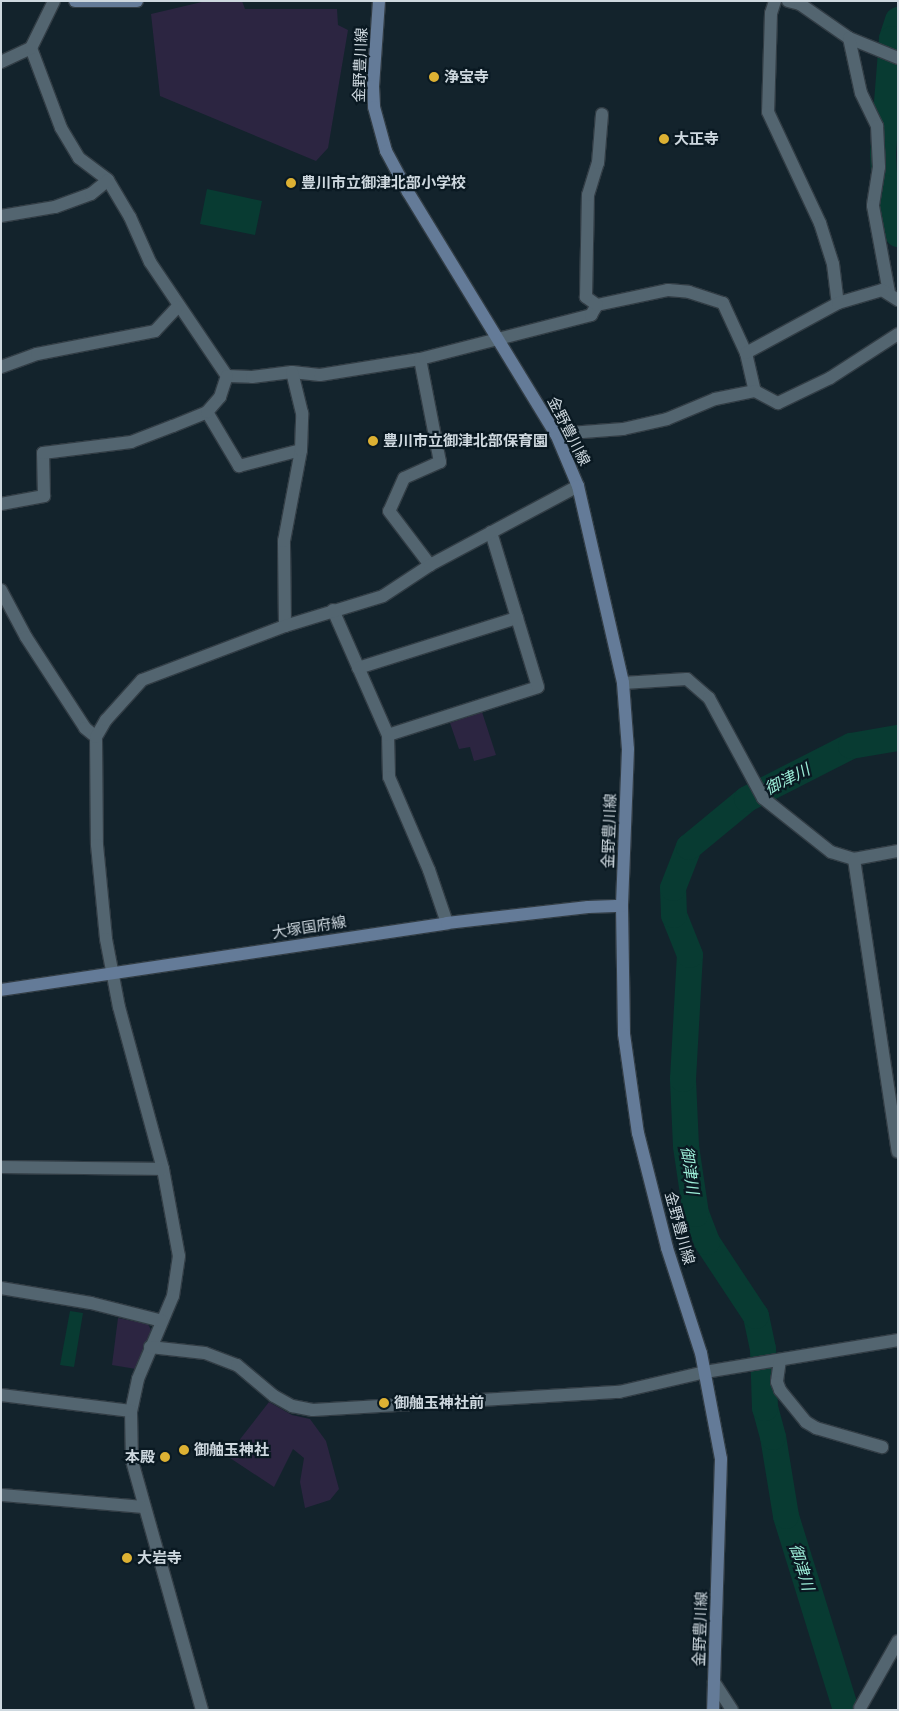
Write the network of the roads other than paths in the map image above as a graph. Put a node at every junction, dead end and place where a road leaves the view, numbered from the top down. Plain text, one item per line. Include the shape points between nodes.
1 (54, 1) edge
2 (75, 1) edge
3 (137, 1) edge
4 (379, 1) edge
5 (775, 1) edge
6 (788, 1) edge
7 (116, 2) edge
8 (849, 38) junction
9 (31, 48) junction
10 (898, 58) edge
11 (1, 62) edge
12 (602, 114) dead end
13 (108, 180) junction
14 (1, 216) edge
15 (894, 296) edge
16 (838, 303) junction
17 (597, 305) junction
18 (177, 307) junction
19 (898, 334) edge
20 (497, 338) junction
21 (746, 353) junction
22 (420, 359) junction
23 (1, 366) edge
24 (292, 372) junction
25 (226, 376) junction
26 (755, 391) junction
27 (207, 412) junction
28 (556, 434) junction
29 (301, 450) junction
30 (578, 486) junction
31 (1, 504) edge
32 (491, 532) junction
33 (430, 565) junction
34 (1, 590) edge
35 (333, 610) junction
36 (517, 618) junction
37 (285, 626) junction
38 (358, 668) junction
39 (623, 682) junction
40 (388, 735) junction
41 (96, 737) junction
42 (898, 851) edge
43 (854, 859) junction
44 (622, 906) junction
45 (447, 923) junction
46 (113, 973) junction
47 (1, 990) edge
48 (898, 1152) edge
49 (1, 1167) edge
50 (163, 1169) junction
51 (1, 1288) edge
52 (162, 1321) junction
53 (898, 1340) edge
54 (150, 1347) junction
55 (775, 1361) junction
56 (706, 1372) junction
57 (1, 1394) edge
58 (131, 1411) junction
59 (882, 1447) dead end
60 (1, 1495) edge
61 (143, 1507) junction
62 (898, 1641) edge
63 (714, 1682) junction
64 (860, 1708) dead end
65 (202, 1710) edge
66 (713, 1710) edge
67 (732, 1710) edge

1 - 9 street
2 - 7 main road
3 - 7 main road
4 - 20 main road, 金野豊川線 via 372,86 374,108 386,150
5 - 16 street via 770,22 768,112 820,223 833,264
6 - 8 street via 800,4
8 - 10 street
8 - 15 street via 861,93 877,126 879,167 873,206
9 - 11 street
9 - 13 street via 61,128 79,158
12 - 17 street via 598,163 588,195 586,297
13 - 14 street via 91,194 55,207
13 - 18 street
15 - 16 street via 882,290
16 - 21 street
17 - 20 street via 591,315
17 - 21 street via 668,290 714,300 723,303
18 - 23 street via 155,331 37,354
18 - 25 street
19 - 26 street via 830,378 778,403
20 - 22 street
20 - 28 main road, 金野豊川線
21 - 26 street
22 - 24 street via 320,374
22 - 33 street via 440,462 404,478 389,511
24 - 25 street via 252,377
24 - 29 street via 302,413
25 - 27 street via 220,397
26 - 28 street via 715,399 667,419 623,429 594,428
27 - 29 street via 240,466
27 - 31 street via 131,442 43,452 44,496
28 - 30 main road, 金野豊川線
29 - 37 street via 284,541
30 - 32 street
30 - 39 main road, 金野豊川線
32 - 33 street
32 - 36 street
33 - 35 street via 383,596
34 - 41 street via 26,637 85,728
35 - 37 street
35 - 38 street
36 - 38 street
36 - 40 street via 538,687
37 - 41 street via 142,680 106,720
38 - 40 street
39 - 43 street via 687,679 709,698 763,798 831,852
39 - 44 main road, 金野豊川線 via 628,749
40 - 45 street via 389,777 429,870
41 - 46 street via 97,845
42 - 43 street
43 - 48 street
44 - 45 main road, 大塚国府線
44 - 56 main road, 金野豊川線 via 624,1034 638,1133 667,1248
45 - 46 main road, 大塚国府線
46 - 47 main road, 大塚国府線
46 - 50 street via 139,1087
49 - 50 street
50 - 52 street via 179,1256 173,1296
51 - 52 street via 91,1303
52 - 54 street
53 - 55 street
54 - 56 street via 205,1353 229,1362 274,1396 292,1406 312,1410 619,1392
54 - 58 street
55 - 56 street
55 - 59 street via 780,1390 806,1422 816,1428
56 - 63 main road, 金野豊川線 via 721,1459
57 - 58 street
58 - 61 street via 132,1461
60 - 61 street
61 - 65 street
62 - 64 street
63 - 66 main road, 金野豊川線
63 - 67 street

